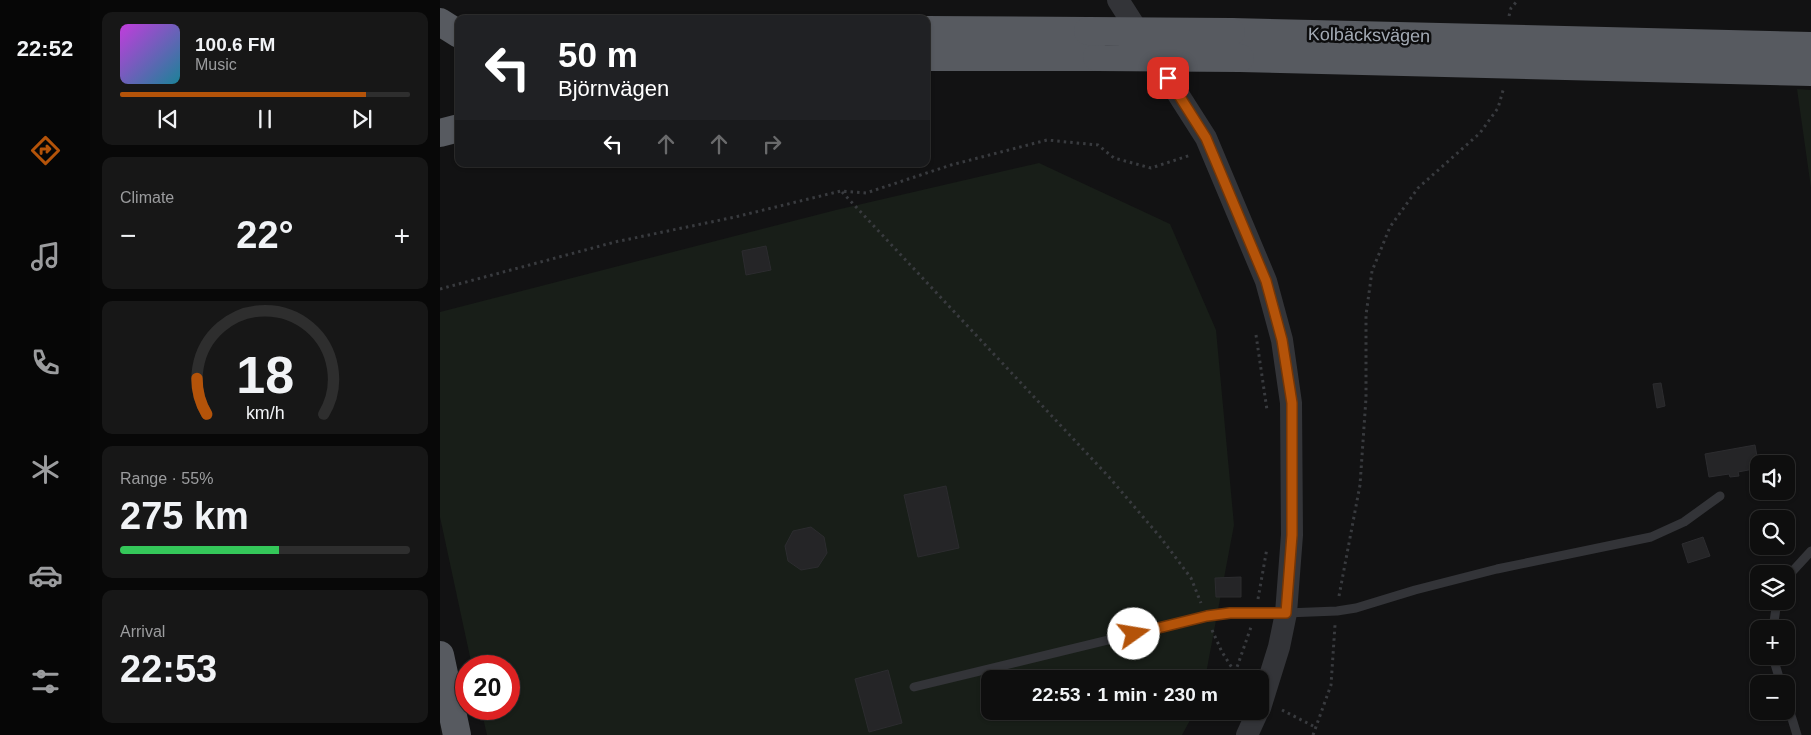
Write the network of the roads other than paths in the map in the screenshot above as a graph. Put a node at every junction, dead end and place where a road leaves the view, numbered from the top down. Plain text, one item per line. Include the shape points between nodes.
1 (1118, 0) edge
2 (440, 22) edge
3 (930, 30) edge
4 (455, 31) edge
5 (1811, 46) edge
6 (930, 56) edge
7 (1811, 72) edge
8 (455, 129) edge
9 (440, 134) edge
10 (1720, 496) dead end
11 (1811, 551) edge
12 (1795, 569) edge
13 (1286, 613) junction
14 (440, 655) edge
15 (1269, 680) edge
16 (914, 687) dead end
17 (1254, 720) edge
18 (1793, 720) edge
19 (457, 735) edge
20 (1247, 735) edge
21 (1798, 735) edge

1 - 13 street via 1206,138 1266,281 1282,340 1292,403 1292,535
2 - 4 highway
3 - 5 highway, Kolbäcksvägen, bridge via 1231,32
6 - 7 highway, Kolbäcksvägen, bridge via 1240,58
8 - 9 highway
10 - 13 lane via 1684,522 1651,537 1497,569 1356,608
11 - 12 lane
13 - 15 street
13 - 16 lane via 1207,616
14 - 19 highway
17 - 20 street
18 - 21 lane

